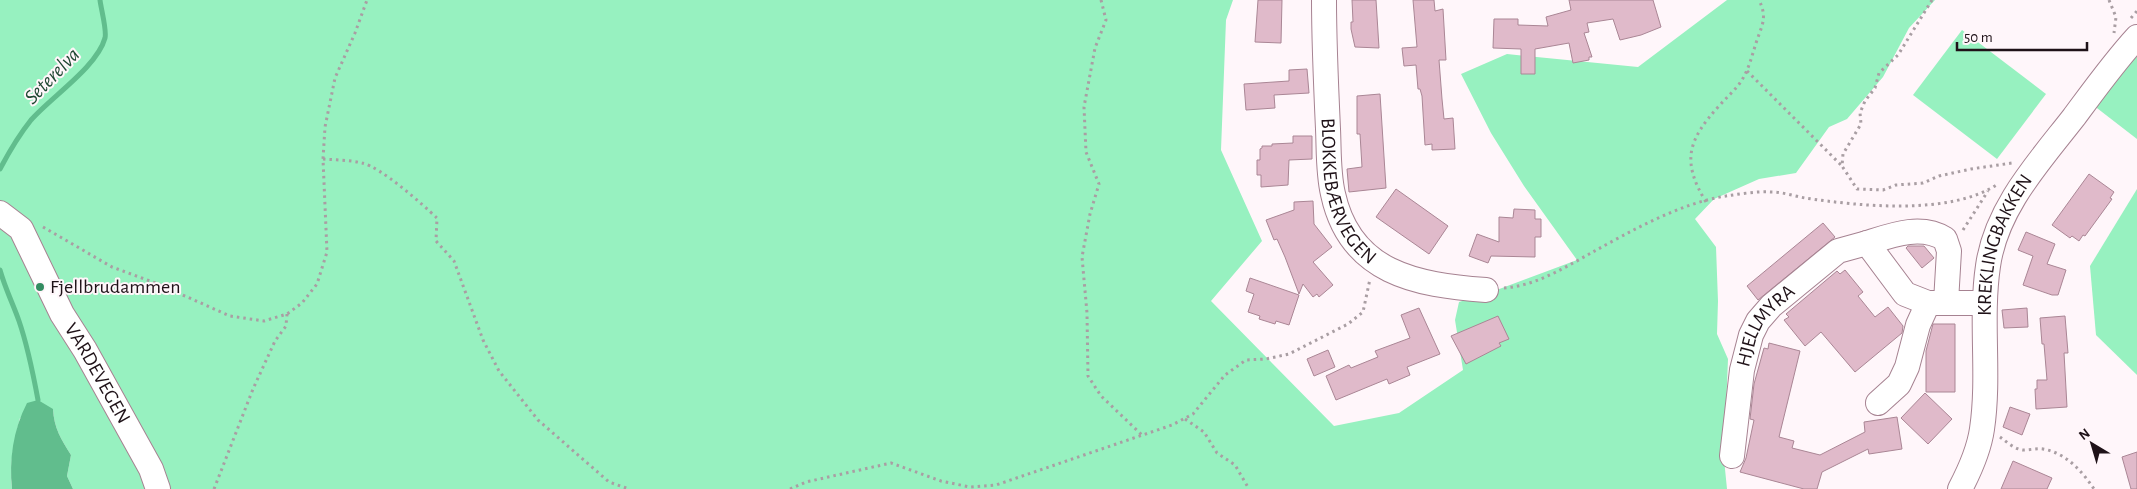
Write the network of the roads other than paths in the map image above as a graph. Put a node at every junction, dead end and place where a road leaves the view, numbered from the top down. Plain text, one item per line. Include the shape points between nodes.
1 (1324, 0) edge
2 (2127, 31) edge
3 (0, 213) edge
4 (1867, 242) junction
5 (1486, 290) road end
6 (1984, 302) junction
7 (1937, 303) junction
8 (1878, 403) dead end
9 (1732, 456) dead end
10 (158, 489) edge
11 (1960, 489) edge

1 - 5 street, BLOKKEBÆRVEGEN via 1332,193 1348,233 1373,260 1390,271 1418,282
2 - 6 street, KREKLINGBAKKEN via 2020,186 2002,220 1988,264
3 - 10 street, VARDEVEGEN via 21,228 62,314 151,469
4 - 7 street via 1905,294
4 - 7 street, HJELLMYRA via 1903,232 1928,232 1945,239 1949,251
4 - 9 street, HJELLMYRA via 1838,251 1771,306 1758,321 1742,370
6 - 7 street
6 - 11 street, KREKLINGBAKKEN via 1982,430 1972,465
7 - 8 street via 1918,326 1907,367 1898,384

